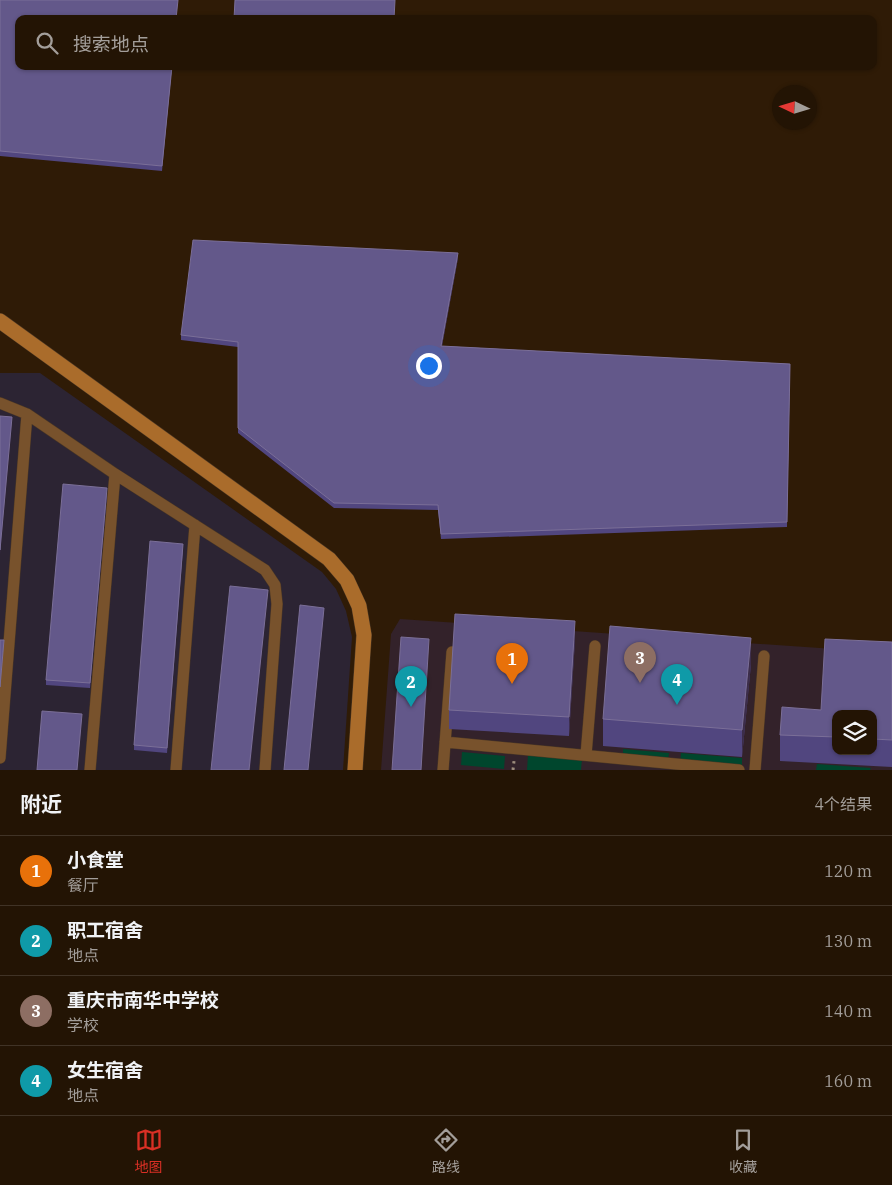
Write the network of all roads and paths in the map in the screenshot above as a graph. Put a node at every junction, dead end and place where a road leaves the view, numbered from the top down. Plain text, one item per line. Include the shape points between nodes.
1 (0, 321) edge
2 (0, 403) edge
3 (27, 414) junction
4 (116, 474) junction
5 (195, 526) junction
6 (595, 646) dead end
7 (452, 652) edge
8 (764, 656) dead end
9 (445, 742) junction
10 (586, 755) junction
11 (0, 758) edge
12 (90, 770) edge
13 (176, 770) edge
14 (265, 770) edge
15 (355, 770) edge
16 (443, 770) edge
17 (739, 770) edge
18 (755, 770) edge

1 - 15 street via 329,559 347,580 359,606 364,635
2 - 3 lane
3 - 4 lane
3 - 11 lane
4 - 5 lane
4 - 12 lane
5 - 13 lane
5 - 14 lane via 265,570 275,585 277,604
6 - 10 lane
7 - 9 lane
8 - 18 lane
9 - 10 lane
9 - 16 lane
10 - 17 lane

